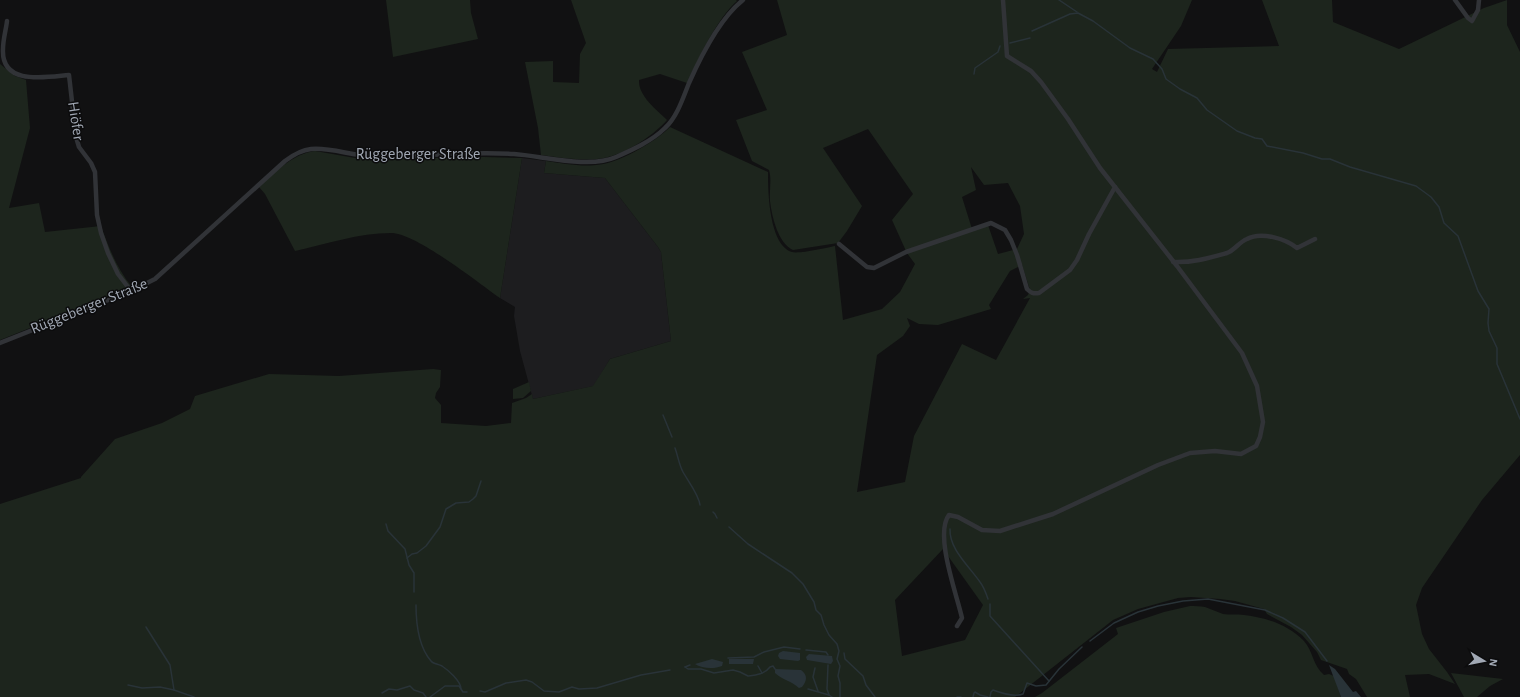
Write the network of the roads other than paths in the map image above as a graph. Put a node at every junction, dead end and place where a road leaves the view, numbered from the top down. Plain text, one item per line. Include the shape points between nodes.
1 (743, 0) edge
2 (1003, 0) edge
3 (1455, 0) edge
4 (1479, 0) edge
5 (7, 21) dead end
6 (1115, 187) junction
7 (1315, 239) dead end
8 (840, 244) dead end
9 (1173, 262) junction
10 (131, 291) junction
11 (0, 342) edge
12 (957, 626) dead end

1 - 10 street, Rüggeberger Straße via 729,14 707,48 669,124 647,142 600,162 496,153 374,156 317,148 301,151 284,161 164,272
2 - 6 street via 1007,56 1031,71 1041,82
3 - 4 street via 1472,21 1478,10
5 - 10 street, Hiöfer via 3,49 4,60 9,68 16,74 38,78 69,75 76,137 79,148 95,172 97,216 101,233 118,274
6 - 8 street via 1074,265 1039,293 1034,294 1027,289 1017,254 1005,230 991,223 906,252 874,268 867,267
6 - 9 street
7 - 9 street via 1297,248 1284,240 1250,237 1227,253 1183,263
9 - 12 street via 1242,353 1256,383 1263,422 1256,446 1241,454 1214,451 1190,453 1158,465 1053,514 1000,531 982,530 958,517 948,515 944,539 962,618
10 - 11 street, Rüggeberger Straße

